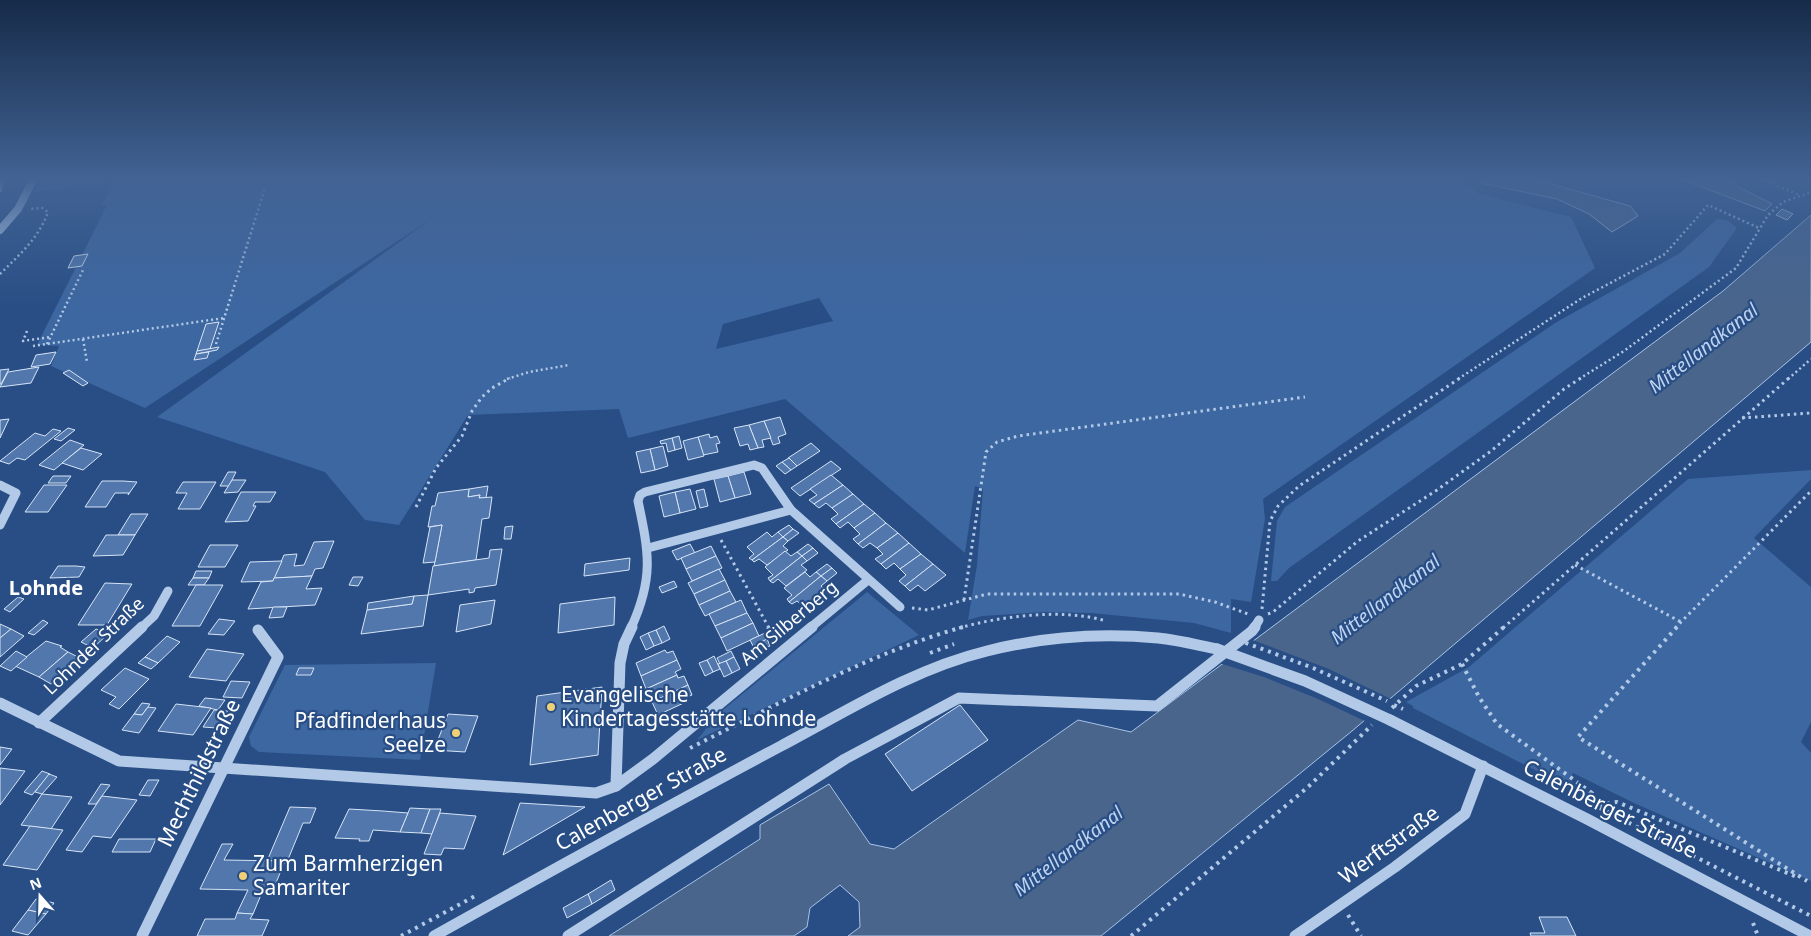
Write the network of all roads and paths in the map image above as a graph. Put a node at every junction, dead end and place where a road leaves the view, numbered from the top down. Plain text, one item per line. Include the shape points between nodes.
1 (46, 222) edge
2 (254, 222) edge
3 (1693, 222) edge
4 (1745, 222) edge
5 (1763, 222) edge
6 (1759, 228) junction
7 (84, 268) dead end
8 (0, 274) edge
9 (224, 318) junction
10 (28, 332) dead end
11 (50, 337) junction
12 (83, 339) junction
13 (47, 344) junction
14 (216, 344) dead end
15 (33, 346) dead end
16 (1811, 359) edge
17 (87, 362) dead end
18 (569, 365) dead end
19 (1305, 397) dead end
20 (1811, 413) edge
21 (1742, 418) junction
22 (0, 485) edge
23 (1811, 491) edge
24 (416, 507) dead end
25 (791, 510) junction
26 (0, 525) edge
27 (716, 530) junction
28 (648, 548) junction
29 (1575, 565) junction
30 (868, 580) junction
31 (168, 590) dead end
32 (964, 600) junction
33 (900, 607) joint
34 (1256, 618) joint
35 (633, 622) joint
36 (1109, 622) dead end
37 (1681, 622) junction
38 (258, 630) dead end
39 (782, 652) junction
40 (1462, 664) junction
41 (0, 703) edge
42 (1403, 709) dead end
43 (1412, 714) dead end
44 (1390, 715) junction
45 (1375, 722) dead end
46 (39, 723) junction
47 (685, 750) dead end
48 (1483, 766) junction
49 (224, 769) junction
50 (616, 786) junction
51 (1583, 800) dead end
52 (1592, 804) junction
53 (1587, 819) junction
54 (1809, 882) edge
55 (1341, 904) junction
56 (1811, 916) edge
57 (1754, 924) dead end
58 (441, 934) edge
59 (142, 936) edge
60 (568, 936) edge
61 (1131, 936) edge
62 (1295, 936) edge
63 (1361, 936) edge
64 (1758, 936) edge
65 (1810, 936) edge

1 - 8 path via 31,244
2 - 9 path
3 - 6 path via 1665,254 1549,318 1299,486 1278,506 1270,521 1261,617 1273,612 1358,541 1491,451 1564,389 1624,351 1736,268
4 - 6 path
5 - 6 path
7 - 11 path
9 - 12 path
9 - 14 path
10 - 11 path via 22,341
11 - 13 path
12 - 13 path
12 - 17 path
13 - 15 path
16 - 21 path
18 - 24 path via 530,370 490,390 474,408 462,437 439,464
19 - 32 path via 1018,436 997,442 986,452
20 - 21 path
21 - 29 path
22 - 26 street via 16,492
23 - 37 path
25 - 27 street
25 - 28 street, Am Silberberg via 762,468 754,465 645,492 638,502
25 - 30 street, Am Silberberg
27 - 28 street
27 - 39 path
28 - 35 street, Am Silberberg via 649,565 641,607
29 - 37 path
29 - 40 path
30 - 33 street, Am Silberberg
30 - 39 street, Am Silberberg
31 - 46 street, Lohnder Straße via 154,616
32 - 33 path via 928,610
32 - 34 path via 987,594 1178,594 1215,602
34 - 60 street via 1252,631 1157,706 959,698 845,759
35 - 50 street via 620,663
36 - 47 path via 1093,617 1046,615 981,622 935,635 884,654
37 - 54 path via 1578,737
38 - 49 street, Mechthildstraße via 278,658
39 - 50 street, Am Silberberg via 653,760
40 - 44 path via 1416,686
40 - 52 path via 1479,698 1498,724 1592,793
41 - 46 street
42 - 43 path
44 - 48 street, Calenberger Straße
44 - 58 street, Calenberger Straße, bridge via 1264,664 1216,649 1158,638 1054,640 988,651 943,665 897,685 768,752
45 - 61 path via 1308,787
46 - 49 street via 119,761
48 - 53 street, Calenberger Straße
48 - 55 street, Werftstraße via 1465,814
49 - 50 street via 596,793
49 - 59 street, Mechthildstraße
51 - 52 path
52 - 53 path
52 - 54 path via 1617,802
52 - 56 path
53 - 65 street, Calenberger Straße
55 - 62 street, Werftstraße
55 - 63 path
57 - 64 path

